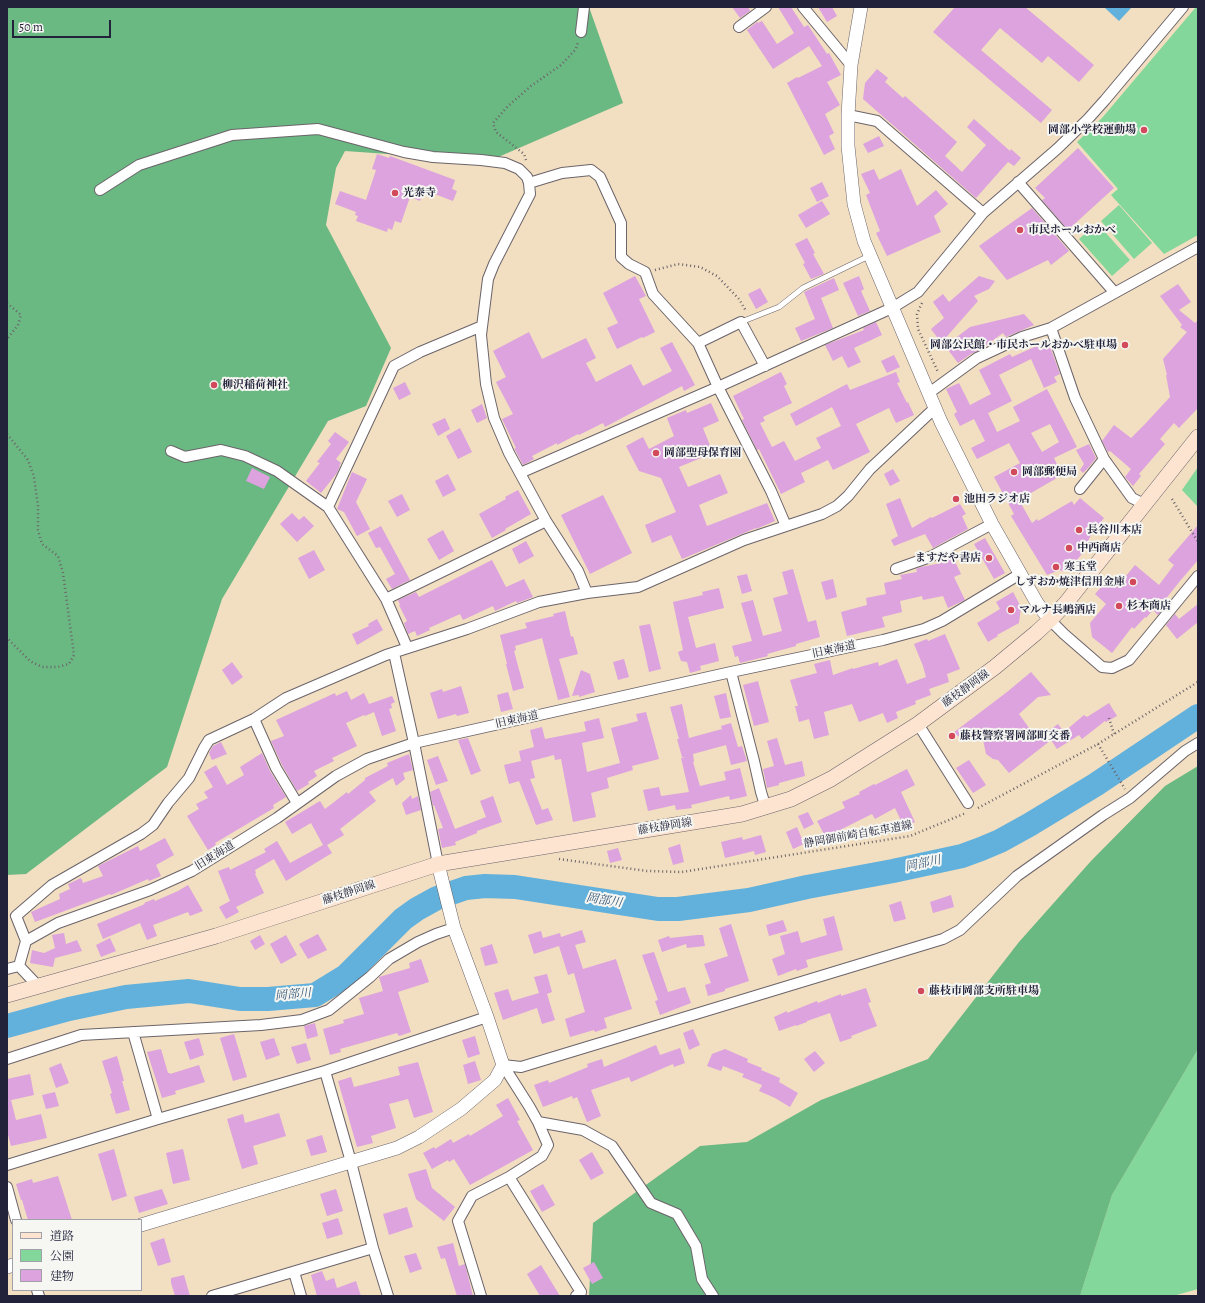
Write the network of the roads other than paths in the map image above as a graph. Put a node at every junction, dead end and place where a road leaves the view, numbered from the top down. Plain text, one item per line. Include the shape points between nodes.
1 (584, 7) edge
2 (766, 7) edge
3 (803, 7) edge
4 (861, 7) edge
5 (1183, 7) edge
6 (739, 27) dead end
7 (581, 32) road end
8 (851, 65) junction
9 (848, 115) junction
10 (528, 180) junction
11 (1018, 182) junction
12 (100, 190) dead end
13 (983, 213) junction
14 (1198, 247) edge
15 (870, 255) junction
16 (1115, 293) junction
17 (892, 308) junction
18 (746, 321) junction
19 (482, 326) junction
20 (1051, 328) junction
21 (698, 343) junction
22 (765, 366) junction
23 (718, 387) junction
24 (929, 393) junction
25 (935, 408) junction
26 (1196, 442) edge
27 (172, 451) dead end
28 (1104, 459) junction
29 (520, 473) junction
30 (1080, 489) dead end
31 (1144, 504) junction
32 (328, 507) junction
33 (546, 521) junction
34 (992, 524) junction
35 (786, 526) junction
36 (896, 569) dead end
37 (1020, 574) junction
38 (1198, 576) edge
39 (587, 593) junction
40 (386, 599) junction
41 (1050, 620) junction
42 (407, 647) junction
43 (394, 653) junction
44 (731, 672) junction
45 (254, 718) junction
46 (918, 724) junction
47 (414, 743) junction
48 (1198, 743) edge
49 (297, 803) junction
50 (969, 807) road end
51 (766, 808) junction
52 (438, 864) junction
53 (454, 928) junction
54 (26, 941) junction
55 (19, 966) junction
56 (7, 969) edge
57 (38, 986) junction
58 (7, 995) edge
59 (487, 1017) junction
60 (133, 1032) junction
61 (7, 1059) edge
62 (502, 1065) junction
63 (325, 1071) junction
64 (158, 1119) junction
65 (538, 1122) junction
66 (351, 1162) junction
67 (7, 1165) edge
68 (510, 1177) junction
69 (7, 1188) edge
70 (16, 1219) edge
71 (142, 1226) edge
72 (373, 1248) junction
73 (294, 1272) junction
74 (212, 1296) edge
75 (301, 1296) edge
76 (388, 1296) edge
77 (481, 1296) edge
78 (576, 1296) edge
79 (714, 1296) edge

1 - 7 street
2 - 6 street
3 - 8 street
4 - 8 street
5 - 11 street via 1088,119
8 - 9 street
9 - 13 street via 877,121
9 - 15 street via 848,146 854,204
10 - 12 street via 519,169 505,163 404,152 318,129 232,135 139,166
10 - 19 street via 530,194 488,279
10 - 21 street via 591,170 600,177 621,223 621,257 645,272 653,294
11 - 13 street
11 - 16 street
13 - 17 street via 918,292
14 - 16 street
15 - 17 street
15 - 18 lane via 803,288 779,306
16 - 20 street
17 - 22 street
17 - 24 street
18 - 21 street
18 - 22 street
19 - 29 street via 486,384 494,418 508,453
19 - 32 street via 394,366
20 - 24 street via 1022,337 977,358
20 - 28 street via 1075,398
21 - 23 street
22 - 23 street
23 - 29 street
23 - 35 street
24 - 25 street
25 - 34 street
25 - 35 street via 870,469 837,506
26 - 31 main road, 藤枝静岡線
27 - 32 street via 185,457 221,450 245,456 277,471
28 - 30 street
28 - 31 street via 1132,498
29 - 33 street
31 - 41 main road, 藤枝静岡線
32 - 40 street
33 - 39 street via 578,571
33 - 40 street
34 - 36 street via 930,557
34 - 37 street
35 - 39 street via 744,540 638,587
37 - 41 street
37 - 44 street, 旧東海道 via 942,621 924,629
38 - 41 street via 1129,660 1112,668 1102,667
39 - 42 street via 539,602 467,629
40 - 42 street
41 - 46 main road, 藤枝静岡線 via 995,667
42 - 43 street
43 - 45 street via 286,698
43 - 47 street
44 - 47 street, 旧東海道
44 - 51 street
45 - 49 street via 276,768
45 - 54 street via 209,740 189,778 153,825 52,885 16,916
46 - 50 street
46 - 51 main road, 藤枝静岡線 via 831,780
47 - 49 street, 旧東海道 via 367,759 336,776
47 - 52 street
48 - 62 street via 1130,798 1017,876 960,930 943,939 522,1067
49 - 54 street, 旧東海道 via 192,871 150,890 58,923
51 - 52 main road, 藤枝静岡線
52 - 53 street
52 - 57 main road, 藤枝静岡線 via 216,936
53 - 59 street
53 - 60 street via 412,945 389,959 329,1010 302,1020
54 - 55 street
55 - 56 street
55 - 57 street
57 - 58 main road, 藤枝静岡線
59 - 62 street
59 - 63 street
60 - 61 street via 81,1035
60 - 64 street
62 - 65 street
62 - 66 street via 495,1080 461,1109 419,1137 397,1148
63 - 64 street
63 - 66 street
64 - 67 street
65 - 68 street via 548,1145 542,1156
65 - 79 street via 583,1130 612,1146 651,1203 677,1214 696,1246 702,1279
66 - 71 street
66 - 72 street
68 - 77 street via 472,1196 458,1221
68 - 78 street via 581,1292
69 - 70 street
72 - 73 street
72 - 76 street
73 - 74 street
73 - 75 street

